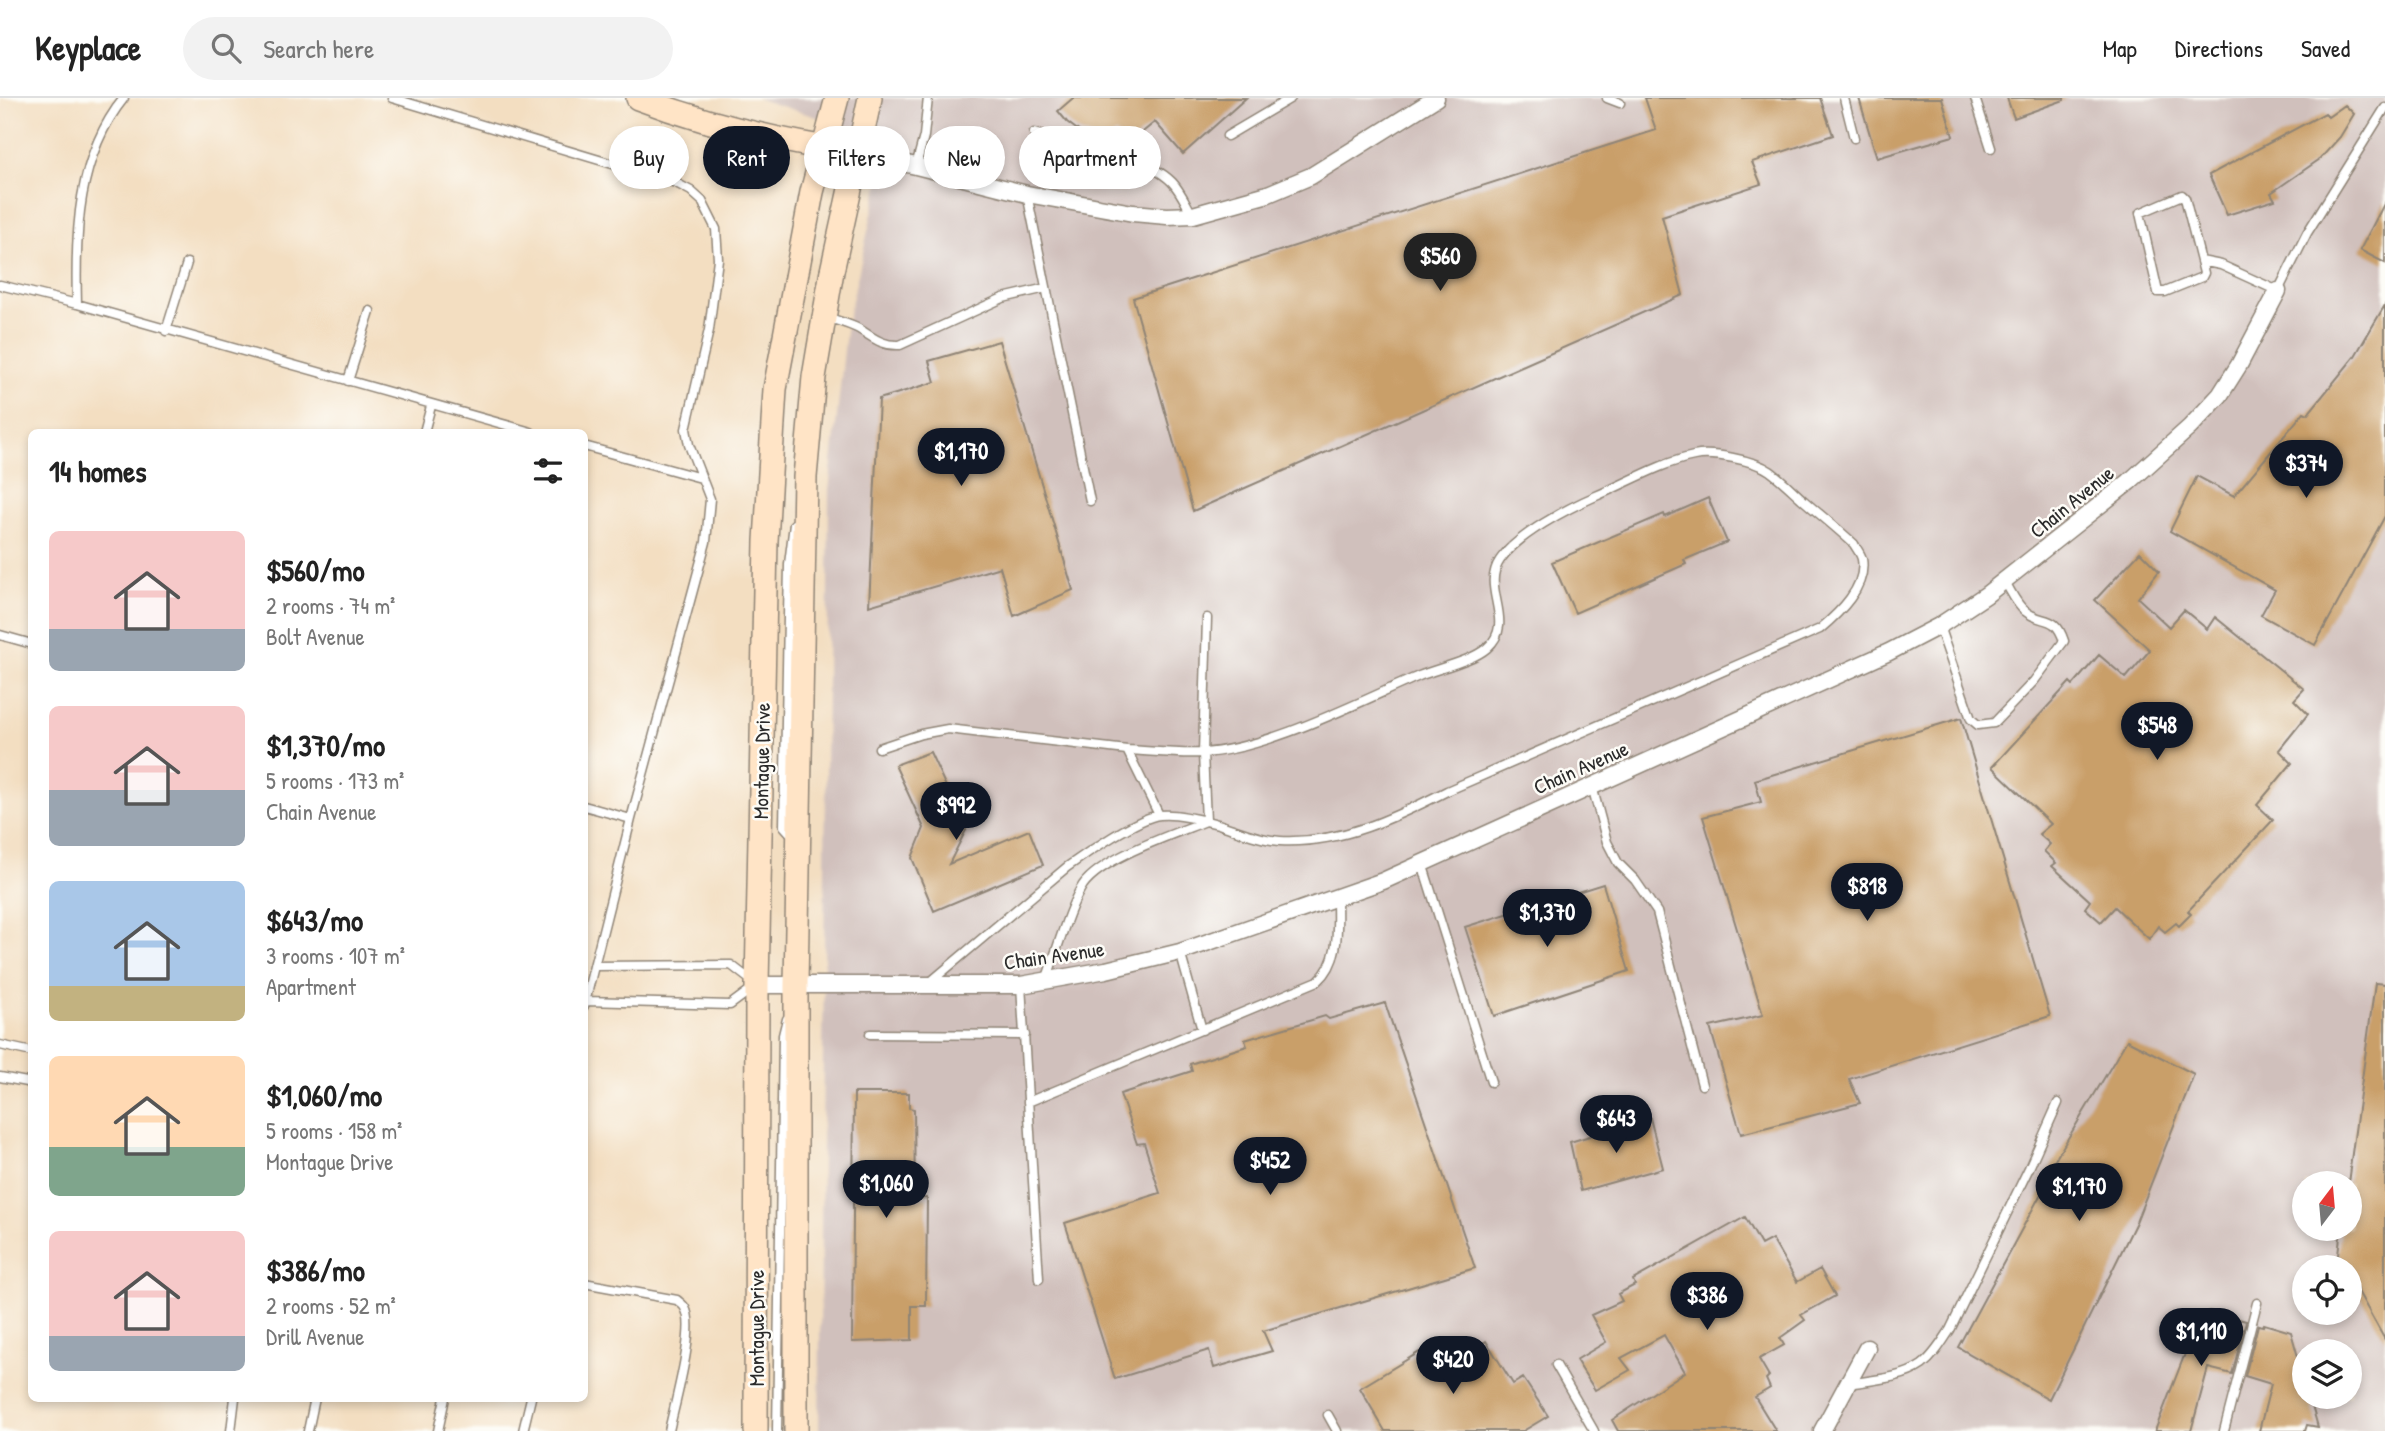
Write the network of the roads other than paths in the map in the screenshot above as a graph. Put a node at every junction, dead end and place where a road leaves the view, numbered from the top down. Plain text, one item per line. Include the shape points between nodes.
1 (124, 98) edge
2 (392, 98) edge
3 (638, 98) edge
4 (837, 98) edge
5 (870, 98) edge
6 (928, 98) edge
7 (1291, 98) edge
8 (1436, 98) edge
9 (1607, 98) edge
10 (1844, 98) edge
11 (1975, 98) edge
12 (1416, 103) edge
13 (1620, 103) dead end
14 (2385, 108) edge
15 (829, 126) edge
16 (863, 126) edge
17 (1227, 136) dead end
18 (1854, 138) dead end
19 (804, 145) edge
20 (1991, 148) dead end
21 (910, 165) edge
22 (916, 166) junction
23 (1161, 174) edge
24 (813, 189) edge
25 (850, 189) edge
26 (1027, 194) junction
27 (1193, 215) junction
28 (2201, 261) junction
29 (187, 263) dead end
30 (0, 285) edge
31 (1046, 288) junction
32 (2278, 291) junction
33 (77, 304) junction
34 (370, 311) dead end
35 (824, 316) junction
36 (166, 331) junction
37 (348, 381) junction
38 (431, 405) junction
39 (425, 429) edge
40 (520, 429) edge
41 (588, 447) edge
42 (701, 478) junction
43 (1090, 501) dead end
44 (2004, 582) junction
45 (1207, 618) dead end
46 (1939, 626) junction
47 (0, 635) edge
48 (28, 643) edge
49 (879, 748) dead end
50 (1127, 750) junction
51 (1203, 753) junction
52 (1592, 786) junction
53 (588, 807) edge
54 (1159, 815) junction
55 (631, 819) junction
56 (1206, 821) junction
57 (1422, 863) junction
58 (1337, 897) junction
59 (1180, 952) junction
60 (594, 966) junction
61 (1046, 981) junction
62 (757, 985) junction
63 (796, 985) junction
64 (1021, 985) junction
65 (925, 986) junction
66 (588, 991) edge
67 (588, 1003) edge
68 (1202, 1030) junction
69 (870, 1034) dead end
70 (1025, 1035) junction
71 (0, 1045) edge
72 (28, 1051) edge
73 (0, 1077) edge
74 (28, 1082) edge
75 (1491, 1082) dead end
76 (1702, 1085) dead end
77 (1028, 1102) junction
78 (2059, 1103) dead end
79 (1039, 1279) dead end
80 (588, 1284) edge
81 (2258, 1303) dead end
82 (1867, 1348) dead end
83 (1556, 1365) dead end
84 (1847, 1384) junction
85 (235, 1402) edge
86 (314, 1402) edge
87 (444, 1402) edge
88 (530, 1402) edge
89 (1328, 1415) dead end
90 (231, 1431) edge
91 (308, 1431) edge
92 (438, 1431) edge
93 (523, 1431) edge
94 (669, 1431) edge
95 (756, 1431) edge
96 (777, 1431) edge
97 (796, 1431) edge
98 (1337, 1431) edge
99 (1594, 1431) edge
100 (1822, 1431) edge
101 (2224, 1431) edge

1 - 33 lane via 97,140 85,174 78,224
2 - 42 lane via 676,183 702,201 716,229 718,259 709,330 686,429
3 - 19 main road via 683,115
4 - 15 main road, Montague Drive
5 - 16 main road, Montague Drive
6 - 22 lane
7 - 17 lane
8 - 12 street
9 - 13 lane
10 - 18 lane
11 - 20 lane
12 - 27 street via 1311,176 1268,194
14 - 32 lane via 2307,233
21 - 22 street
22 - 26 street
23 - 27 lane via 1172,182
24 - 62 main road, Montague Drive via 775,388 766,541
25 - 35 main road, Montague Drive
26 - 27 street via 1133,213
26 - 31 lane
28 - 28 lane via 2202,277 2158,292 2140,213 2182,195
28 - 32 lane via 2221,265
29 - 36 lane
30 - 33 lane
31 - 35 lane via 1003,298 900,345 875,341 857,328
31 - 43 lane
32 - 44 street, Chain Avenue via 2220,395 2190,427
33 - 36 lane
34 - 37 lane
35 - 63 main road, Montague Drive via 805,477
36 - 37 lane
37 - 38 lane
38 - 39 lane
38 - 40 lane
41 - 42 lane
42 - 55 lane via 710,499 706,542
44 - 46 street, Chain Avenue
44 - 46 lane via 2023,610 2052,621 2064,641 1994,723 1978,725 1971,719
45 - 51 lane
46 - 52 street, Chain Avenue
47 - 48 lane
49 - 50 lane via 948,729
50 - 51 lane
50 - 54 lane
51 - 56 lane
51 - 56 lane via 1303,726 1488,648 1499,632 1501,615 1493,575 1515,544 1587,500 1695,456 1732,458 1768,470 1854,544 1862,559 1860,578 1843,610 1820,629 1394,818 1347,834 1305,841 1276,841
52 - 57 street, Chain Avenue
52 - 76 lane via 1607,842 1657,912
53 - 55 lane
54 - 56 lane
54 - 65 lane via 1087,852
55 - 60 lane
56 - 61 lane via 1123,856 1089,878 1078,895
57 - 58 street, Chain Avenue
57 - 75 lane
58 - 59 street, Chain Avenue
58 - 68 lane via 1329,972 1318,981
59 - 61 street, Chain Avenue
59 - 68 lane
60 - 62 lane via 731,965
60 - 66 lane
61 - 64 street, Chain Avenue
62 - 63 street, Chain Avenue
62 - 67 lane via 730,1005
62 - 95 main road, Montague Drive
63 - 65 street, Chain Avenue
63 - 96 lane via 783,1035
63 - 97 main road, Montague Drive
64 - 65 street, Chain Avenue
64 - 70 lane
68 - 77 lane
69 - 70 lane
70 - 77 lane
71 - 72 lane
73 - 74 lane
77 - 79 lane
78 - 84 lane via 1950,1330 1935,1352 1905,1373
80 - 94 lane via 677,1300 685,1306 688,1342
81 - 101 lane
82 - 84 street
83 - 99 lane
84 - 100 street
85 - 90 lane
86 - 91 lane
87 - 92 lane
88 - 93 lane
89 - 98 lane

